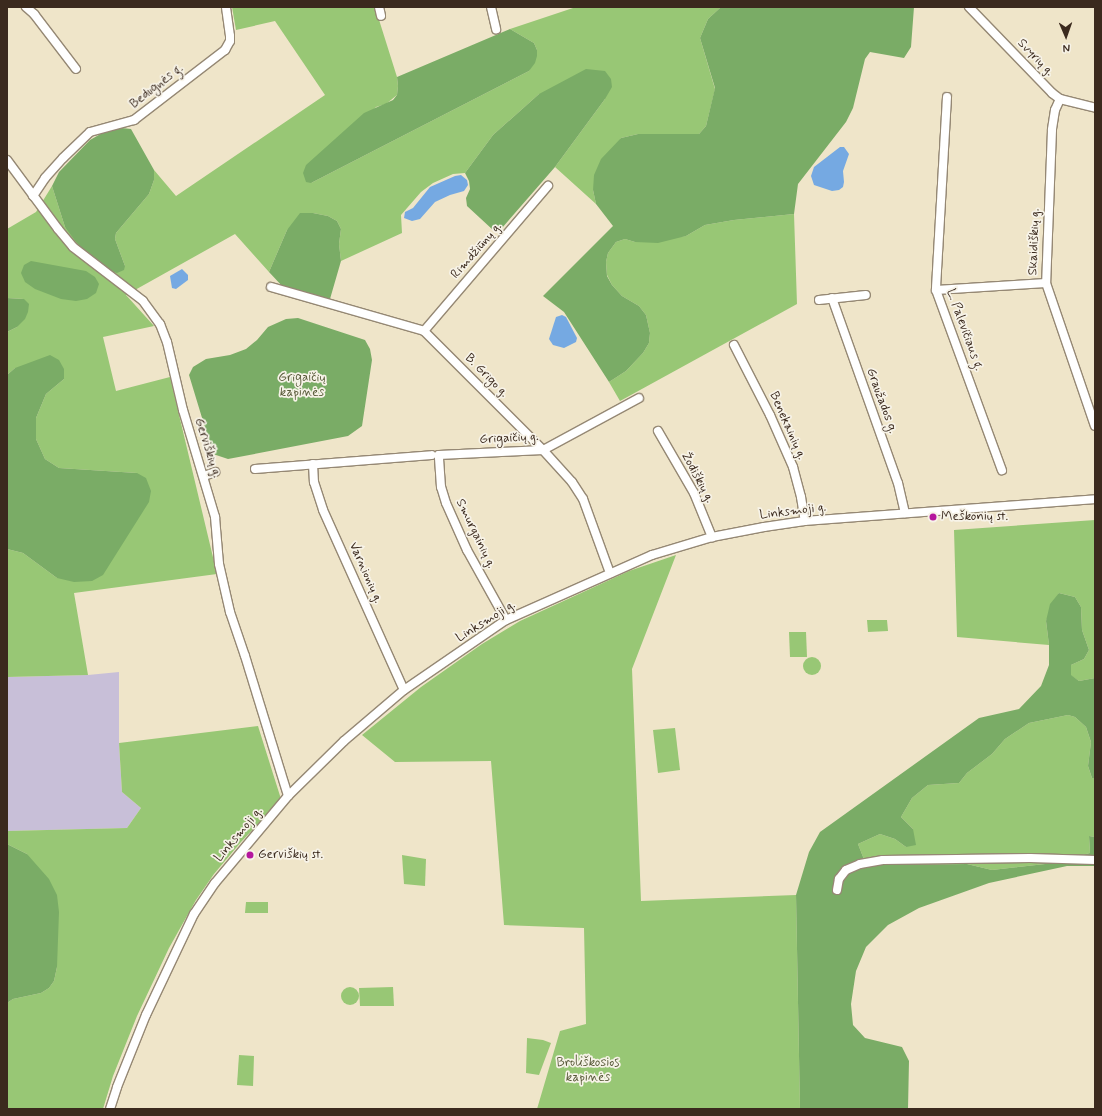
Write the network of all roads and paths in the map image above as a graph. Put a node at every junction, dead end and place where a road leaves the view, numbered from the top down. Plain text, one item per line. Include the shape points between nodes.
1 (26, 7) edge
2 (226, 7) edge
3 (379, 7) edge
4 (492, 7) edge
5 (969, 7) edge
6 (381, 16) dead end
7 (496, 28) dead end
8 (76, 69) dead end
9 (947, 97) dead end
10 (1060, 99) junction
11 (1095, 108) edge
12 (7, 160) edge
13 (548, 186) dead end
14 (33, 196) junction
15 (1046, 283) junction
16 (271, 287) dead end
17 (936, 290) junction
18 (866, 295) dead end
19 (832, 298) junction
20 (819, 300) dead end
21 (424, 331) junction
22 (734, 345) dead end
23 (639, 398) dead end
24 (1095, 426) edge
25 (658, 431) dead end
26 (543, 450) junction
27 (435, 455) junction
28 (313, 464) junction
29 (255, 469) dead end
30 (1002, 470) dead end
31 (215, 472) dead end
32 (204, 476) junction
33 (1095, 499) edge
34 (905, 513) junction
35 (805, 521) junction
36 (712, 537) junction
37 (610, 573) junction
38 (506, 620) junction
39 (404, 690) junction
40 (288, 796) junction
41 (1095, 860) edge
42 (837, 890) dead end
43 (110, 1109) edge

1 - 8 street
2 - 14 street, Bedugnės g. via 230,41 225,50 134,120 90,132 44,178
3 - 6 street
4 - 7 street
5 - 10 street, Svyrių g.
9 - 17 street, L. Palevičiaus g.
10 - 11 street, Svyrių g.
10 - 15 street, Skaidiškių g. via 1055,110 1052,130
12 - 14 street, Gerviškių g.
13 - 21 street, Rimdžiūnų g.
14 - 32 street, Gerviškių g. via 73,246 142,301 156,318 167,342 182,410
15 - 17 street
15 - 24 street, Skaidiškių g.
16 - 21 street, B. Grigo g.
17 - 30 street, L. Palevičiaus g.
18 - 19 street
19 - 20 street
19 - 34 street, Graužados g. via 898,483
21 - 26 street, B. Grigo g.
22 - 35 street, Benekainių g. via 793,467
23 - 26 street, Grigaičių g.
25 - 36 street, Žodiškių g. via 694,493
26 - 27 street, Grigaičių g.
26 - 37 street, B. Grigo g. via 572,482 583,499
27 - 28 street, Grigaičių g.
27 - 38 street, Smurgainių g. via 446,504 467,550
28 - 29 street, Grigaičių g.
28 - 39 street, Varnionių g. via 314,482 323,510
31 - 32 street
32 - 40 street, Gerviškių g. via 216,517 222,582
33 - 34 street, Linksmoji g.
34 - 35 street, Linksmoji g.
35 - 36 street, Linksmoji g.
36 - 37 street, Linksmoji g. via 652,555
37 - 38 street, Linksmoji g.
38 - 39 street, Linksmoji g.
39 - 40 street, Linksmoji g. via 344,741
40 - 43 street, Linksmoji g. via 215,883 194,914 146,1015
41 - 42 street via 882,860 860,864 846,870 839,879

